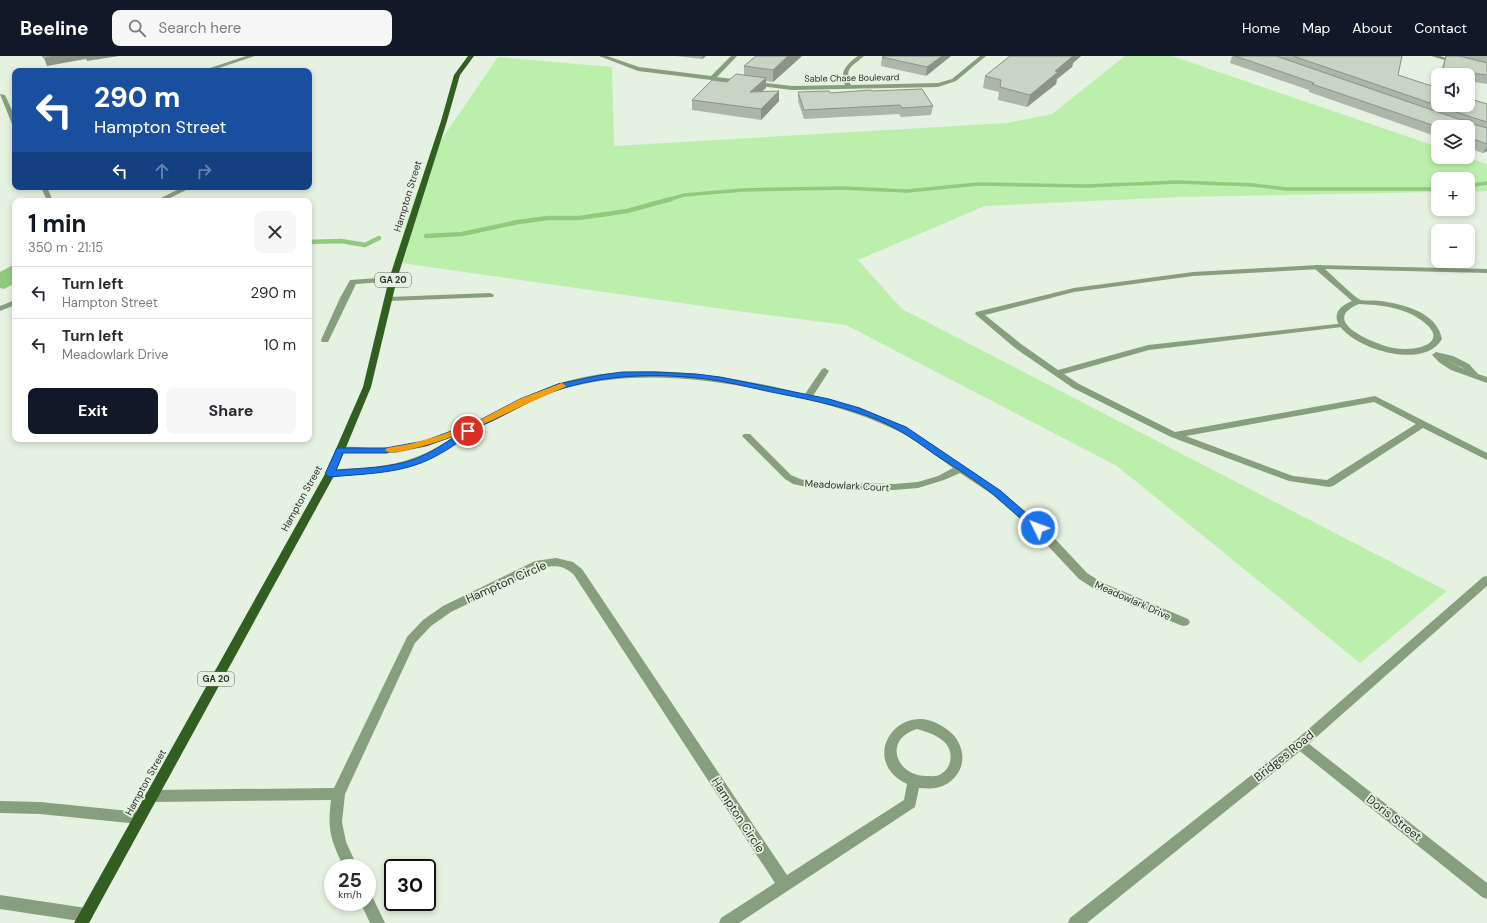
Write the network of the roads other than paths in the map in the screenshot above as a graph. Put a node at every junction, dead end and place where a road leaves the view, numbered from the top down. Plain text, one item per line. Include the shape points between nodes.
1 (252, 56) edge
2 (471, 56) edge
3 (602, 56) edge
4 (734, 56) edge
5 (862, 56) edge
6 (983, 56) edge
7 (1434, 56) edge
8 (1465, 64) edge
9 (214, 68) edge
10 (712, 79) junction
11 (849, 87) junction
12 (2, 95) dead end
13 (12, 112) edge
14 (182, 190) edge
15 (165, 198) edge
16 (1318, 267) junction
17 (1487, 271) edge
18 (393, 279) junction
19 (490, 295) dead end
20 (389, 298) junction
21 (1358, 302) junction
22 (12, 303) edge
23 (0, 309) edge
24 (1342, 325) junction
25 (325, 340) dead end
26 (1427, 350) junction
27 (825, 371) dead end
28 (1487, 371) edge
29 (1472, 372) junction
30 (1057, 373) junction
31 (1487, 380) edge
32 (807, 397) junction
33 (479, 424) junction
34 (1423, 424) junction
35 (1174, 435) junction
36 (747, 436) dead end
37 (340, 450) junction
38 (1487, 457) edge
39 (961, 468) junction
40 (330, 474) junction
41 (1487, 580) edge
42 (1184, 622) dead end
43 (1300, 744) junction
44 (914, 781) junction
45 (338, 794) junction
46 (152, 796) junction
47 (0, 807) edge
48 (139, 818) junction
49 (347, 859) edge
50 (785, 885) junction
51 (1487, 892) edge
52 (0, 902) edge
53 (372, 911) edge
54 (84, 919) edge
55 (378, 923) edge
56 (726, 923) edge
57 (1075, 923) edge

1 - 9 street
2 - 18 main road, Hampton Street / GA 20 via 457,75
3 - 10 street, Sable Chase Boulevard via 638,69
4 - 10 street
5 - 11 street via 845,71
6 - 11 street, Sable Chase Boulevard via 954,80 944,84
7 - 8 street
10 - 11 street, Sable Chase Boulevard via 792,88
12 - 13 street
14 - 15 street
16 - 17 street
16 - 21 street
16 - 30 street via 1193,274 1074,290 979,314
18 - 20 main road, Hampton Street / GA 20
18 - 25 street via 353,282
19 - 20 street
20 - 37 main road, Hampton Street / GA 20 via 368,387
21 - 24 street via 1342,310 1339,317
21 - 26 street via 1391,304 1419,316 1433,327 1438,339 1435,345
22 - 23 street
24 - 26 street via 1363,341 1380,348 1402,352
24 - 30 street via 1148,348
26 - 29 street via 1438,356 1443,363 1460,371
27 - 32 street
28 - 29 street
29 - 31 street
30 - 35 street via 1076,386
32 - 33 street, Meadowlark Drive via 696,376 622,375 561,386 523,401
32 - 39 street, Meadowlark Drive via 856,409 903,429
33 - 37 street, Meadowlark Drive via 410,447 377,451
33 - 40 street, Meadowlark Drive via 417,461 386,468
34 - 35 street via 1375,399
34 - 35 street via 1329,484 1292,479
34 - 38 street
36 - 39 street, Meadowlark Court via 788,477 811,485 918,485
37 - 40 main road, Hampton Street / GA 20
39 - 42 street, Meadowlark Drive via 1018,510 1083,576 1097,585
40 - 46 main road, Hampton Street / GA 20
41 - 43 street, Bridges Road
43 - 51 street, Doris Street
43 - 57 street, Bridges Road
44 - 44 street via 896,768 890,748 892,739 898,732 907,726 917,724 929,726 948,736 957,754 957,764 953,772 936,782
44 - 50 street via 910,803
45 - 46 street
45 - 49 street, Hampton Circle via 335,822 339,842
45 - 50 street, Hampton Circle via 411,640 428,623 447,609 540,564 570,563
46 - 48 main road, Hampton Street / GA 20
47 - 48 street via 40,808
48 - 54 main road, Hampton Street / GA 20
50 - 56 street
52 - 54 street
53 - 55 street

